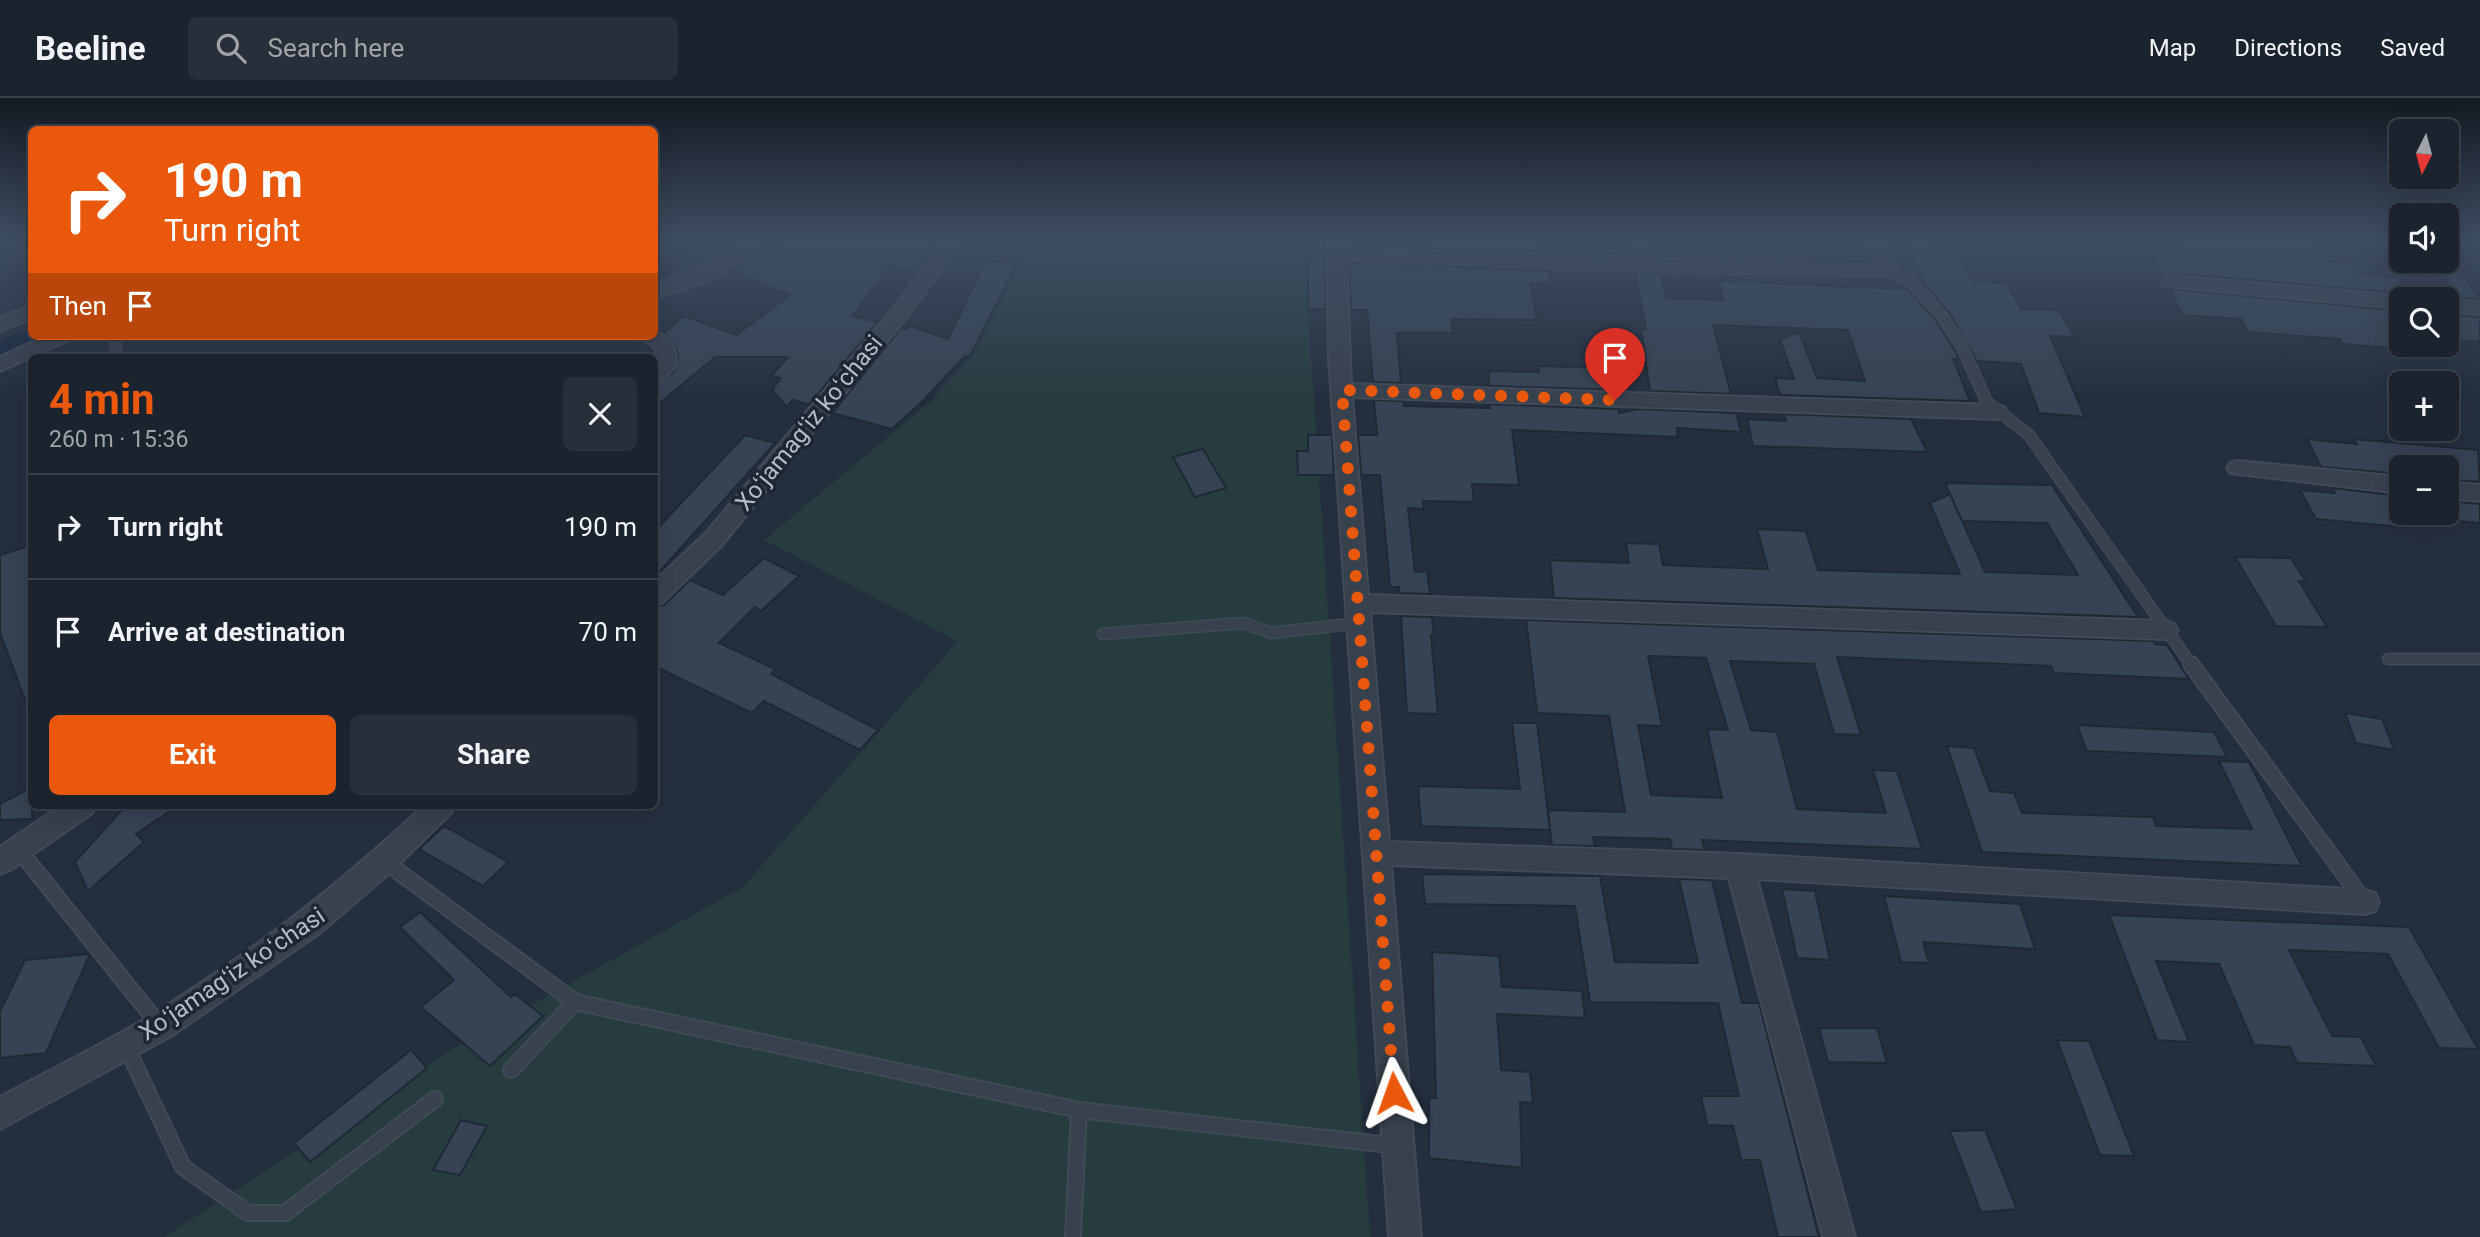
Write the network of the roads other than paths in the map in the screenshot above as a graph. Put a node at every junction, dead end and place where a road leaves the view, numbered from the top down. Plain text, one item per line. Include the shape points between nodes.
1 (915, 292) edge
2 (1339, 292) edge
3 (1921, 292) edge
4 (2288, 292) edge
5 (2389, 301) edge
6 (2459, 307) edge
7 (2480, 308) edge
8 (28, 313) edge
9 (0, 325) edge
10 (53, 340) edge
11 (658, 340) edge
12 (0, 365) edge
13 (658, 372) edge
14 (1342, 390) junction
15 (1997, 412) junction
16 (2238, 468) dead end
17 (2389, 484) edge
18 (2459, 492) edge
19 (2480, 494) edge
20 (658, 593) edge
21 (1358, 613) junction
22 (2166, 630) junction
23 (1103, 634) dead end
24 (2388, 659) dead end
25 (2480, 659) edge
26 (77, 809) edge
27 (438, 809) edge
28 (1376, 853) junction
29 (9, 856) edge
30 (384, 861) junction
31 (1740, 866) junction
32 (2365, 902) joint
33 (575, 1002) junction
34 (160, 1026) junction
35 (127, 1046) junction
36 (511, 1070) dead end
37 (435, 1099) dead end
38 (1079, 1110) junction
39 (0, 1114) edge
40 (1398, 1146) junction
41 (1073, 1237) edge
42 (1405, 1237) edge
43 (1839, 1237) edge

1 - 20 street, Xoʻjamagʻiz koʻchasi via 714,540
2 - 14 street
3 - 15 lane via 1961,345 1987,402
4 - 5 street
6 - 7 street
8 - 9 street
10 - 12 street
11 - 13 street via 668,351 667,364
14 - 15 street
14 - 21 street
15 - 22 lane via 2029,435
16 - 17 street
18 - 19 street
21 - 22 street
21 - 23 lane via 1271,633 1243,623
21 - 28 street
22 - 32 lane
24 - 25 lane
26 - 29 street
27 - 30 street, Xoʻjamagʻiz koʻchasi
28 - 31 street
28 - 40 street
29 - 34 lane
30 - 33 lane
30 - 34 street, Xoʻjamagʻiz koʻchasi via 311,923
31 - 32 street
31 - 43 street
33 - 36 lane
33 - 38 lane
34 - 35 street, Xoʻjamagʻiz koʻchasi
35 - 37 lane via 183,1167 248,1213 285,1213
35 - 39 street, Xoʻjamagʻiz koʻchasi
38 - 40 lane
38 - 41 lane
40 - 42 street

